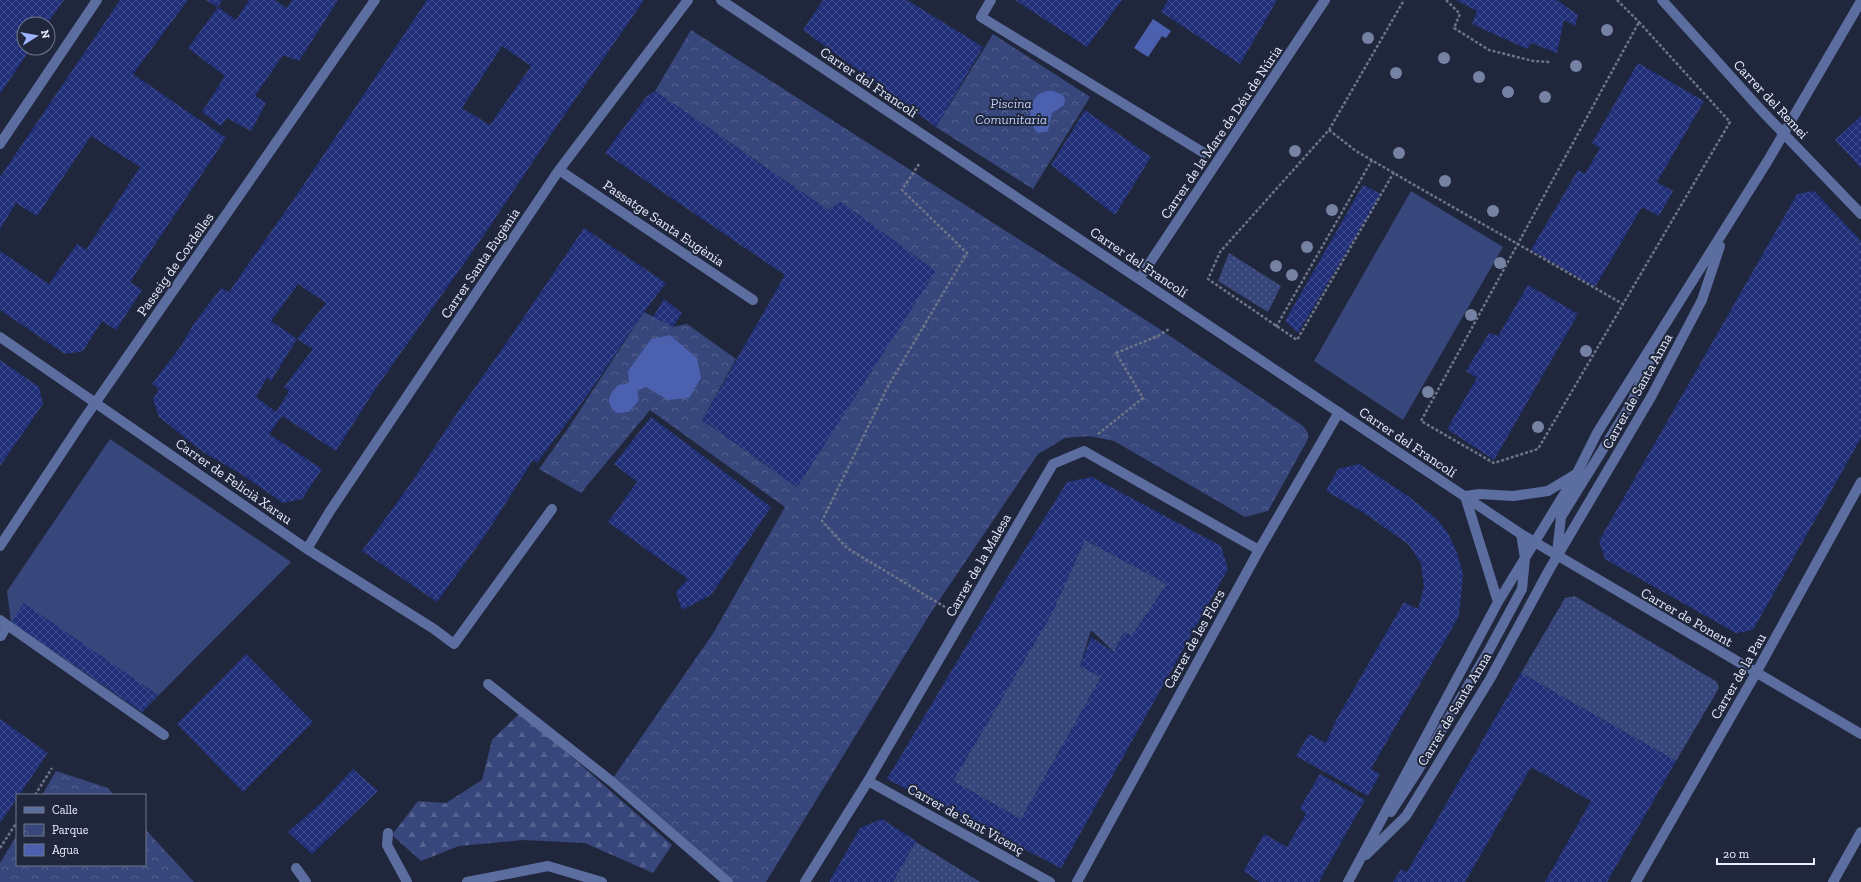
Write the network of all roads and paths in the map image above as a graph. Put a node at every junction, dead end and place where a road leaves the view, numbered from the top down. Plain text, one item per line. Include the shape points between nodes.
1 (97, 0) edge
2 (375, 0) edge
3 (688, 0) edge
4 (721, 0) edge
5 (991, 0) edge
6 (1325, 0) edge
7 (1404, 0) edge
8 (1446, 0) edge
9 (1616, 0) edge
10 (1662, 0) edge
11 (1861, 1) edge
12 (1639, 22) junction
13 (1551, 62) dead end
14 (1329, 130) junction
15 (1784, 134) junction
16 (0, 144) edge
17 (1204, 153) dead end
18 (1372, 160) junction
19 (919, 164) dead end
20 (559, 170) junction
21 (1394, 172) junction
22 (1861, 214) edge
23 (1725, 231) junction
24 (1517, 245) junction
25 (1139, 279) junction
26 (753, 300) dead end
27 (1623, 304) junction
28 (1664, 326) junction
29 (1276, 327) junction
30 (1169, 329) dead end
31 (0, 337) edge
32 (96, 403) junction
33 (1340, 412) junction
34 (1096, 436) dead end
35 (1577, 473) junction
36 (1861, 482) edge
37 (1465, 496) junction
38 (552, 509) dead end
39 (1521, 534) junction
40 (1538, 544) junction
41 (0, 546) edge
42 (307, 549) junction
43 (1259, 550) junction
44 (1557, 557) junction
45 (1525, 558) junction
46 (1498, 602) junction
47 (950, 610) dead end
48 (3, 622) edge
49 (1, 636) dead end
50 (1756, 673) junction
51 (488, 684) dead end
52 (1861, 734) edge
53 (164, 735) dead end
54 (52, 768) dead end
55 (868, 781) junction
56 (36, 794) edge
57 (16, 824) edge
58 (1861, 832) edge
59 (388, 833) dead end
60 (0, 848) edge
61 (1358, 862) junction
62 (296, 868) dead end
63 (306, 882) edge
64 (407, 882) edge
65 (467, 882) edge
66 (602, 882) edge
67 (728, 882) edge
68 (805, 882) edge
69 (1050, 882) edge
70 (1077, 882) edge
71 (1348, 882) edge
72 (1636, 882) edge
73 (1833, 882) edge

1 - 16 street
2 - 32 street, Passeig de Cordelles
3 - 20 street, Carrer Santa Eugènia
4 - 25 street, Carrer del Francolí
5 - 17 street via 980,17
6 - 25 street, Carrer de la Mare de Déu de Núria
7 - 14 path
8 - 13 path via 1460,14 1454,28 1489,50 1533,61
9 - 12 path
10 - 15 street, Carrer del Remei
11 - 15 street, Carrer de Santa Anna
12 - 24 path
12 - 27 path via 1730,122
14 - 18 path
14 - 29 path via 1220,252 1208,279
15 - 22 street, Carrer del Remei
15 - 23 street, Carrer de Santa Anna
18 - 21 path
18 - 29 path
19 - 47 path via 902,190 967,253 887,388 822,521 847,548
20 - 26 street, Passatge Santa Eugènia
20 - 42 street, Carrer Santa Eugènia
21 - 24 path
21 - 29 path via 1297,340
23 - 28 street, Carrer de Santa Anna
23 - 44 street, Carrer de Santa Anna via 1702,300 1651,398
24 - 27 path
24 - 27 path via 1422,421 1494,463 1538,449
25 - 33 street, Carrer del Francolí
28 - 35 street, Carrer de Santa Anna via 1598,433
28 - 44 street, Carrer de Santa Anna via 1631,404 1561,517
30 - 34 path via 1116,353 1143,398
31 - 32 street, Carrer de Felicià Xarau
32 - 41 street, Passeig de Cordelles
32 - 42 street, Carrer de Felicià Xarau
33 - 37 street, Carrer del Francolí
33 - 43 street, Carrer de les Flors
35 - 37 street via 1548,491 1513,496
35 - 40 street, Carrer de Santa Anna
36 - 50 street, Carrer de la Pau
37 - 39 street, Carrer del Francolí
37 - 46 street
38 - 42 street, Carrer de Felicià Xarau via 454,644
39 - 40 street, Carrer del Francolí
39 - 45 street, Carrer de Santa Anna
40 - 44 street, Carrer de Ponent
40 - 45 street, Carrer de Santa Anna
43 - 55 street, Carrer de la Malesa via 1084,451 1054,464
43 - 70 street, Carrer de les Flors
44 - 50 street, Carrer de Ponent
44 - 61 street, Carrer de Santa Anna via 1490,679 1406,816
45 - 46 street, Carrer de Santa Anna
45 - 61 street, Carrer de Santa Anna via 1522,589 1493,644 1417,772
46 - 61 street, Carrer de Santa Anna
48 - 49 street
48 - 53 street
50 - 52 street, Carrer de Ponent
50 - 72 street, Carrer de la Pau
51 - 67 street via 611,781
54 - 56 path
55 - 68 street, Carrer de la Malesa
55 - 69 street, Carrer de Sant Vicenç
57 - 60 path
58 - 73 street
59 - 64 street via 388,845
61 - 71 street, Carrer de Santa Anna
62 - 63 street
65 - 66 street via 548,866

